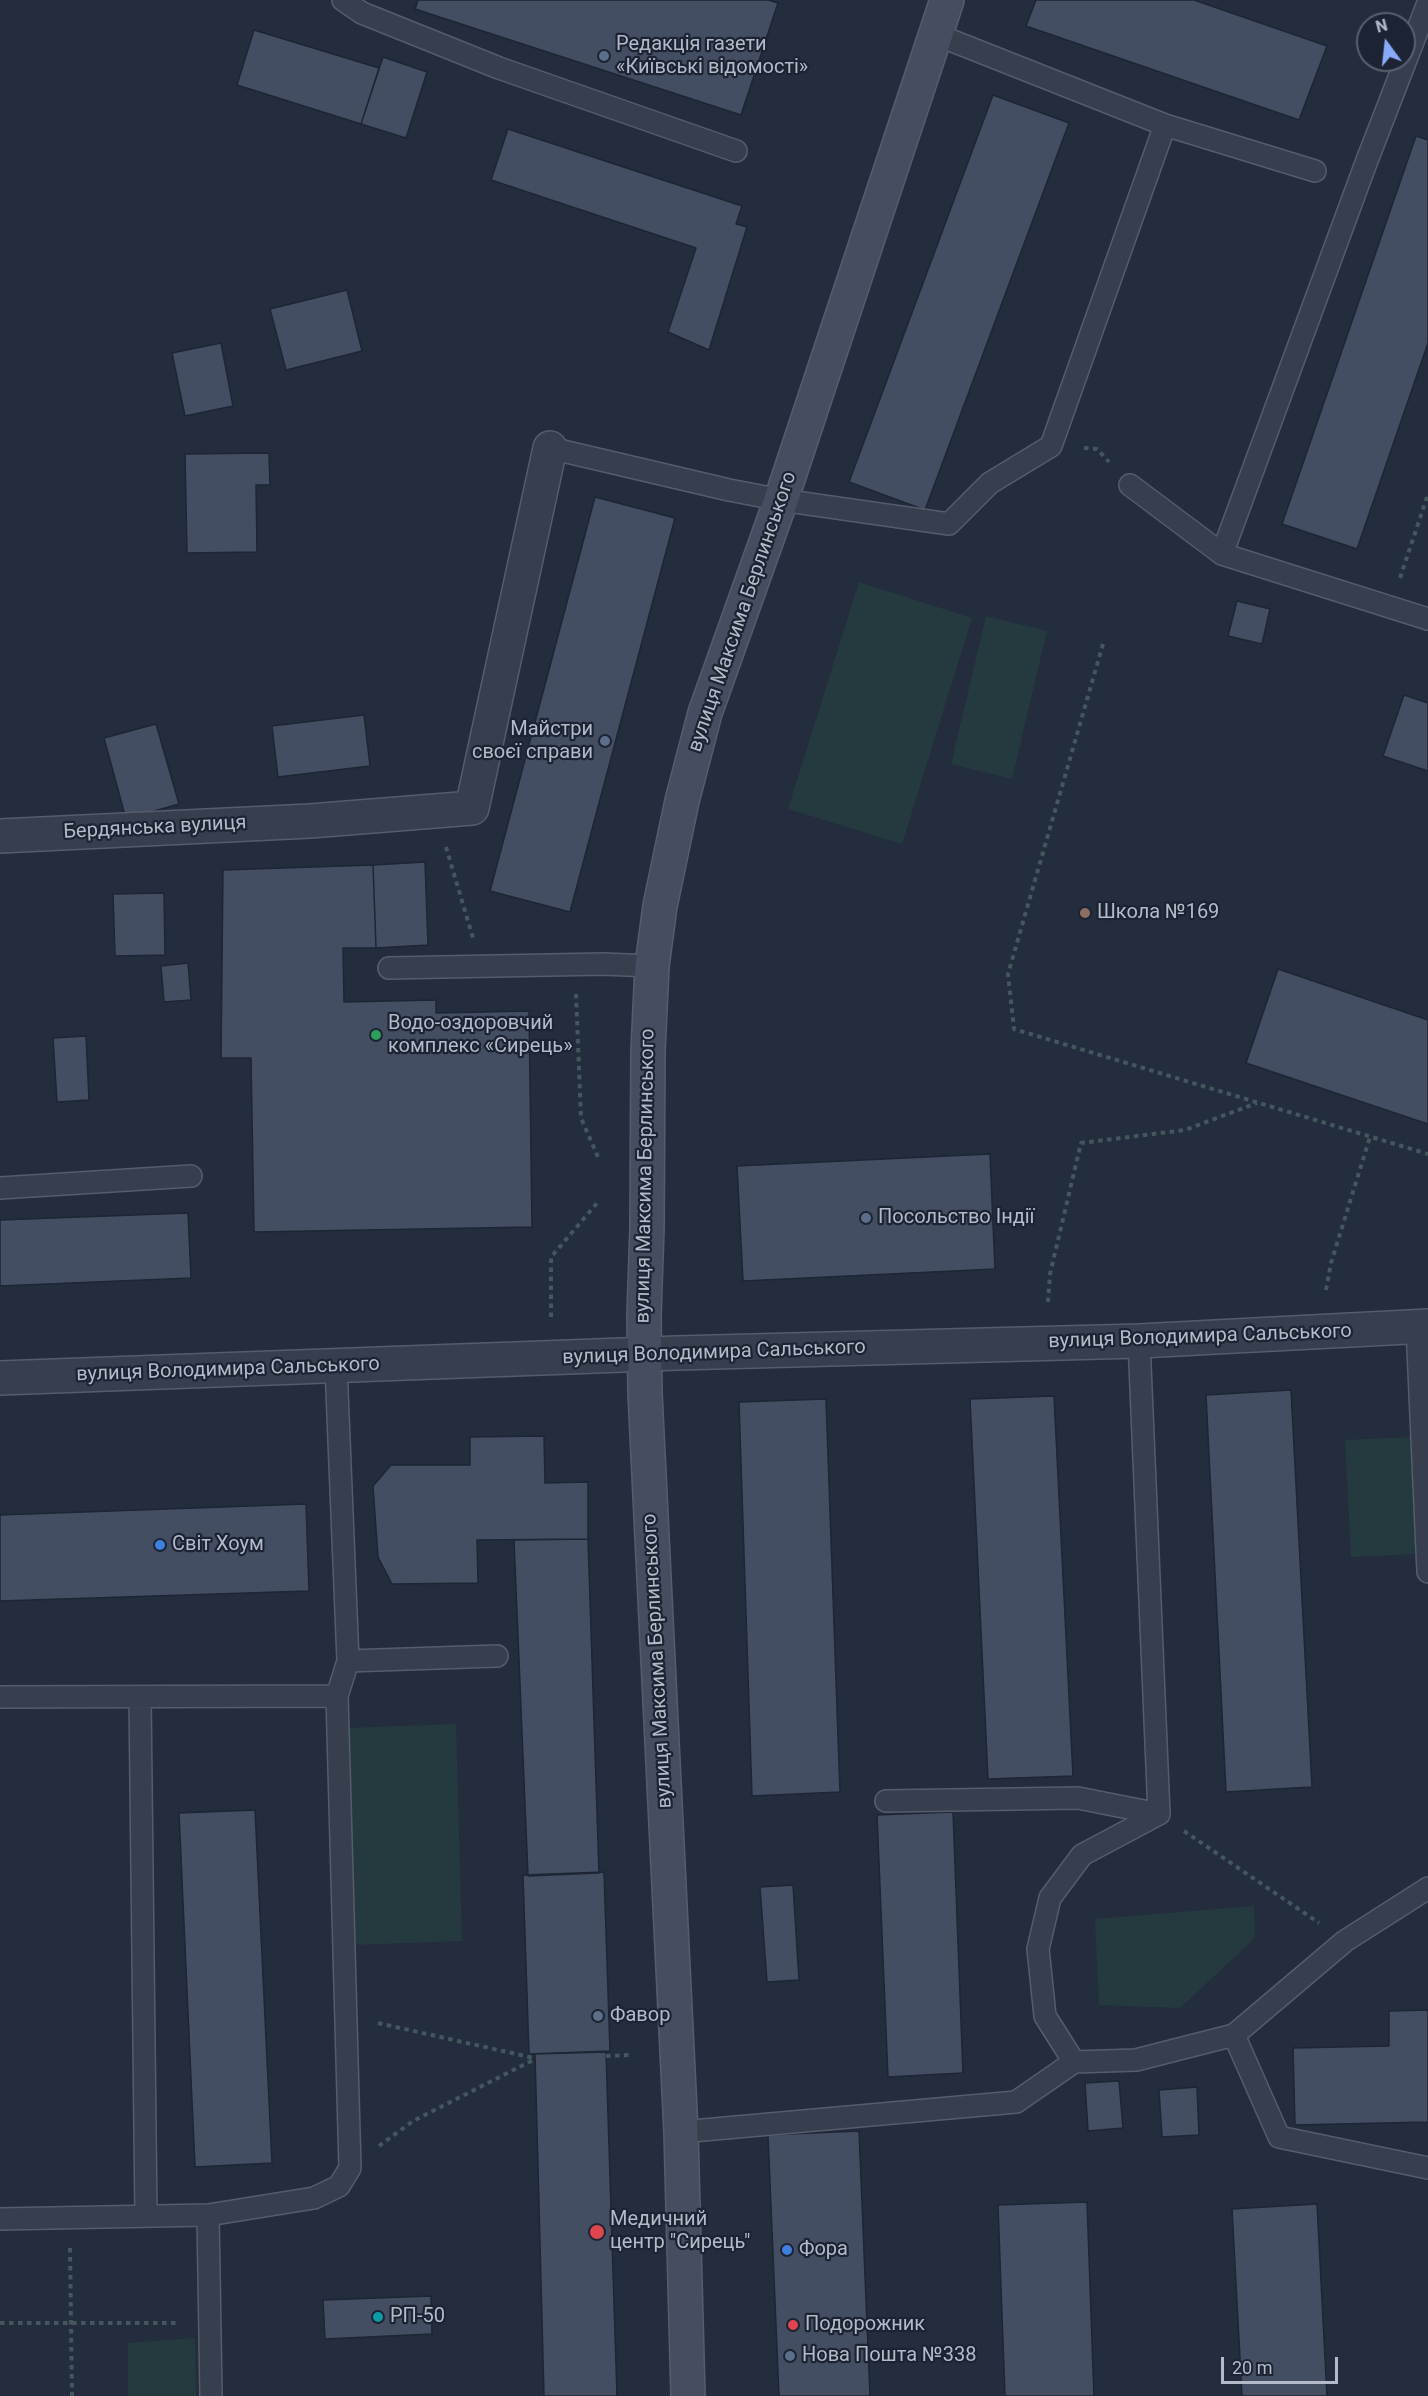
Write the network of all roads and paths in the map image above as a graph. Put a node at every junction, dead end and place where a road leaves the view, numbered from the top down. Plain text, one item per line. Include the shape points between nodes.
1 (343, 0) edge
2 (947, 0) edge
3 (1428, 3) edge
4 (934, 33) junction
5 (1165, 125) junction
6 (736, 151) dead end
7 (1315, 171) dead end
8 (1051, 446) junction
9 (550, 448) joint
10 (1130, 485) joint
11 (1428, 494) edge
12 (781, 500) junction
13 (1222, 554) junction
14 (1390, 607) junction
15 (1428, 619) edge
16 (1103, 644) dead end
17 (435, 811) junction
18 (0, 836) edge
19 (575, 965) junction
20 (652, 966) junction
21 (481, 967) junction
22 (389, 968) dead end
23 (1259, 1103) junction
24 (1370, 1137) junction
25 (1428, 1154) edge
26 (598, 1157) dead end
27 (191, 1176) dead end
28 (0, 1188) edge
29 (598, 1202) dead end
30 (1326, 1290) dead end
31 (1048, 1302) dead end
32 (551, 1317) dead end
33 (1423, 1327) edge
34 (1139, 1341) junction
35 (644, 1354) junction
36 (336, 1366) junction
37 (0, 1378) edge
38 (1428, 1572) edge
39 (497, 1656) dead end
40 (348, 1661) junction
41 (337, 1696) junction
42 (0, 1697) edge
43 (140, 1697) junction
44 (886, 1801) dead end
45 (1159, 1814) junction
46 (1428, 1888) edge
47 (1345, 1941) junction
48 (346, 2016) junction
49 (1234, 2035) junction
50 (630, 2055) dead end
51 (606, 2056) dead end
52 (1074, 2062) junction
53 (681, 2132) junction
54 (350, 2168) junction
55 (1428, 2168) edge
56 (208, 2215) junction
57 (147, 2216) junction
58 (70, 2217) junction
59 (0, 2218) edge
60 (0, 2323) edge
61 (71, 2323) junction
62 (210, 2323) junction
63 (72, 2396) edge
64 (211, 2396) edge
65 (688, 2396) edge

1 - 6 lane via 362,13 499,68
2 - 4 street, вулиця Максима Берлинського
3 - 13 lane
4 - 5 lane
4 - 12 street, вулиця Максима Берлинського
5 - 7 lane
5 - 8 lane
8 - 10 path via 1097,449
8 - 12 lane via 990,483 949,524
9 - 12 lane
9 - 17 street, Бердянська вулиця via 472,808
10 - 13 lane
11 - 14 path
12 - 20 street, вулиця Максима Берлинського via 705,713 660,906
13 - 14 lane
14 - 15 lane
16 - 23 path via 1008,974 1014,1029
17 - 18 street, Бердянська вулиця
17 - 21 path
19 - 20 lane
19 - 21 lane
19 - 26 path via 581,1118
20 - 35 street, вулиця Максима Берлинського
21 - 22 lane
23 - 24 path
23 - 31 path via 1185,1130 1081,1143 1050,1274
24 - 25 path
24 - 30 path
27 - 28 lane
29 - 32 path via 551,1257
33 - 34 street, вулиця Володимира Сальського
33 - 38 lane
34 - 35 street, вулиця Володимира Сальського
34 - 45 lane
35 - 36 street, вулиця Володимира Сальського
35 - 53 street, вулиця Максима Берлинського
36 - 37 street, вулиця Володимира Сальського
36 - 40 lane
39 - 40 lane
40 - 41 lane
41 - 43 lane
41 - 48 lane
42 - 43 lane
43 - 57 lane
44 - 45 lane via 1078,1798
45 - 47 path
45 - 52 lane via 1082,1855 1050,1898 1038,1949 1045,2016
46 - 47 lane
47 - 49 lane
48 - 54 lane
48 - 54 path via 535,2059 413,2121
49 - 52 lane via 1136,2060
49 - 55 lane via 1279,2137
50 - 51 path
52 - 53 lane via 1016,2102
53 - 65 street, вулиця Максима Берлинського
54 - 56 lane via 339,2186 314,2198
56 - 57 lane
56 - 62 lane
57 - 58 lane
58 - 59 lane
58 - 61 path
60 - 61 path
61 - 62 path
61 - 63 path
62 - 64 lane

